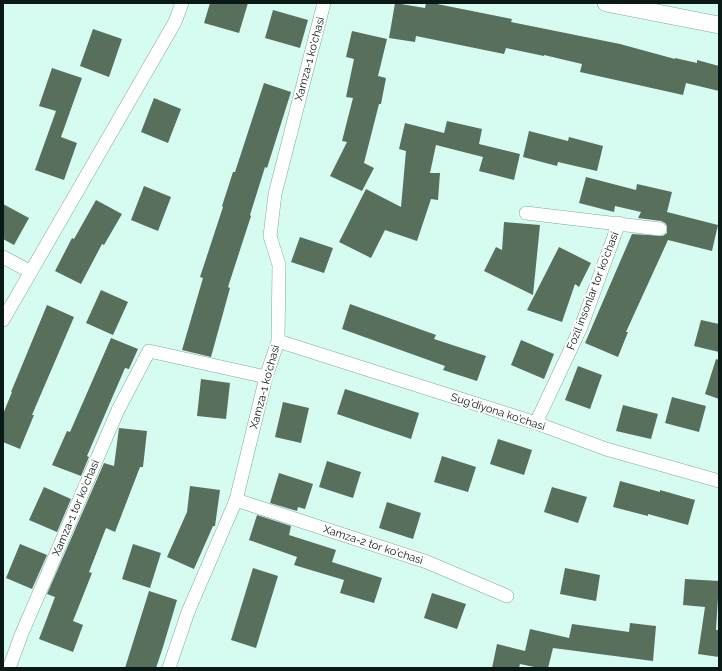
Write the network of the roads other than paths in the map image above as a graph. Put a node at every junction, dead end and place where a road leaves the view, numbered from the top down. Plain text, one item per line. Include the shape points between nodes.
1 (182, 3) edge
2 (324, 3) edge
3 (606, 3) edge
4 (719, 25) edge
5 (526, 213) dead end
6 (619, 223) junction
7 (660, 229) dead end
8 (3, 257) edge
9 (31, 272) junction
10 (3, 320) edge
11 (278, 341) junction
12 (266, 377) junction
13 (536, 423) junction
14 (719, 481) edge
15 (236, 500) junction
16 (507, 596) dead end
17 (9, 668) edge
18 (169, 668) edge

1 - 9 street via 175,22
2 - 11 street, Xamza-1 ko'chasi via 275,194 270,236 279,265
3 - 4 street
5 - 6 street
6 - 7 street
6 - 13 street, Fozil insonlar tor ko'chasi via 581,327
8 - 9 street
9 - 10 street
11 - 12 street, Xamza-1 ko'chasi
11 - 13 street, Sug'diyona ko'chasi
12 - 15 street, Xamza-1 ko'chasi
12 - 17 street, Xamza-1 tor ko'chasi via 149,351 118,410
13 - 14 street, Sug'diyona ko'chasi via 606,449
15 - 16 street, Xamza-2 tor ko'chasi via 427,562
15 - 18 street, Xamza-1 ko'chasi via 188,612

